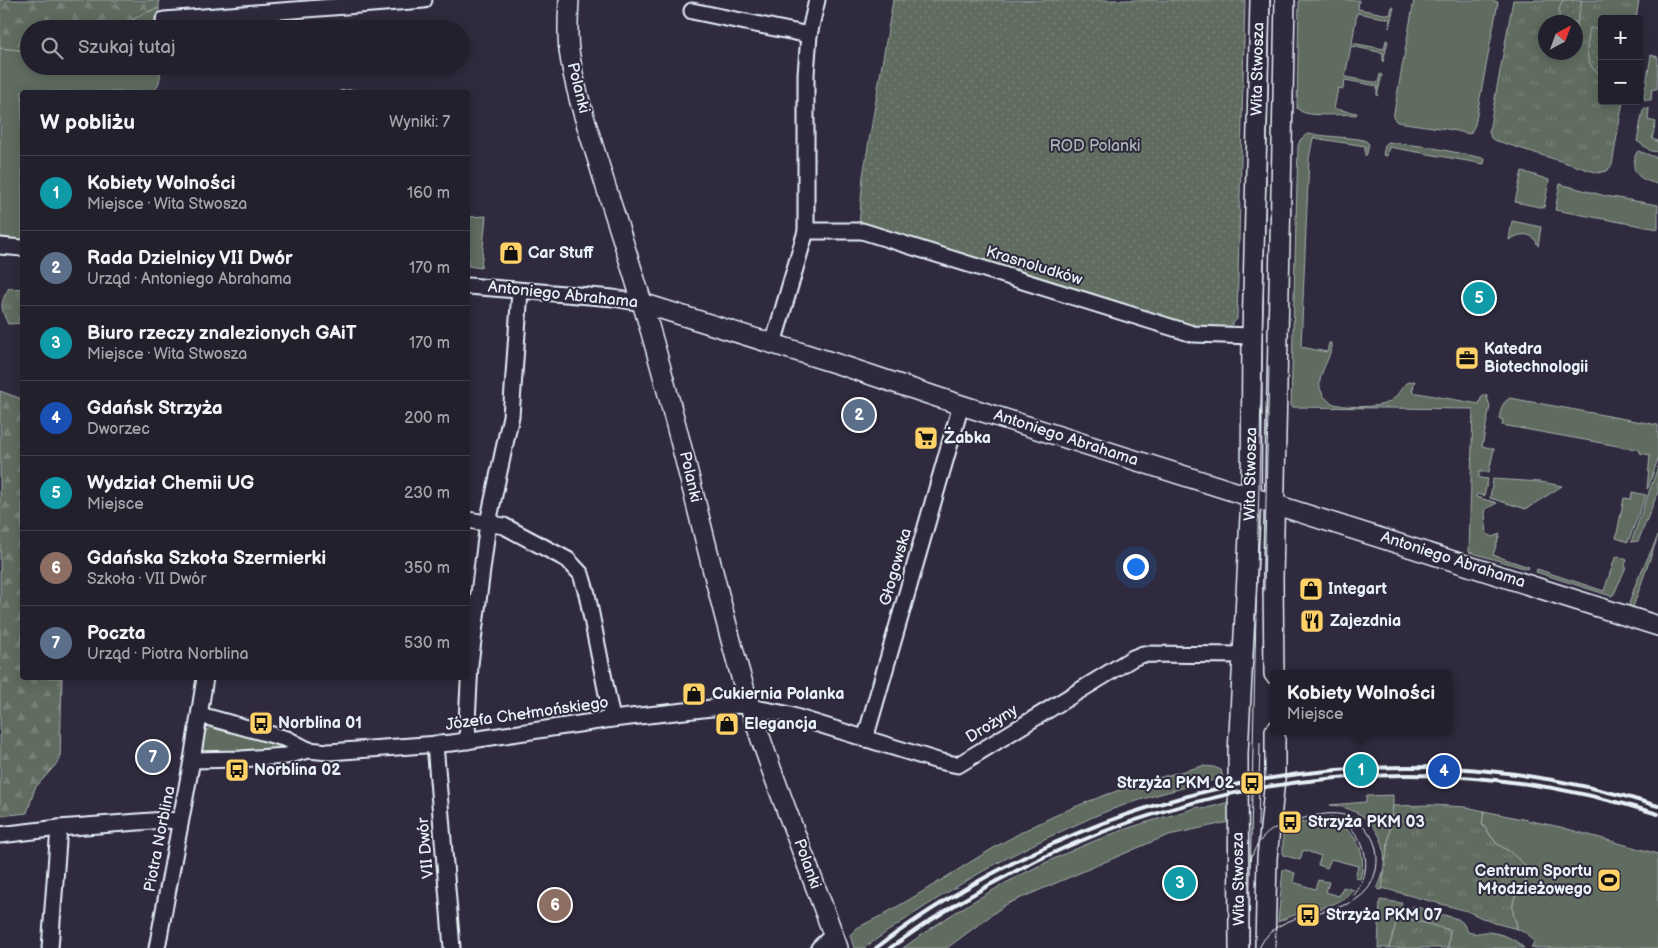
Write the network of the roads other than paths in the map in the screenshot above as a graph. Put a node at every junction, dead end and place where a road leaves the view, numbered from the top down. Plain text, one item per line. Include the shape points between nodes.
1 (424, 0) edge
2 (569, 0) edge
3 (816, 0) edge
4 (1260, 0) edge
5 (1285, 0) edge
6 (692, 11) dead end
7 (164, 20) dead end
8 (809, 35) junction
9 (806, 231) junction
10 (0, 246) edge
11 (20, 248) edge
12 (470, 286) edge
13 (520, 291) junction
14 (642, 303) junction
15 (1252, 336) junction
16 (773, 344) junction
17 (961, 404) junction
18 (1251, 496) junction
19 (1275, 503) junction
20 (470, 520) edge
21 (488, 523) junction
22 (1658, 626) edge
23 (1243, 655) junction
24 (470, 664) edge
25 (1274, 670) edge
26 (205, 680) edge
27 (469, 680) edge
28 (750, 706) junction
29 (200, 715) junction
30 (612, 719) junction
31 (1275, 735) edge
32 (865, 739) junction
33 (468, 741) junction
34 (435, 744) junction
35 (308, 750) junction
36 (192, 760) junction
37 (180, 821) junction
38 (59, 828) junction
39 (0, 835) edge
40 (836, 942) edge
41 (50, 948) edge
42 (157, 948) edge
43 (452, 948) edge
44 (819, 948) edge
45 (1239, 948) edge
46 (1265, 948) edge

1 - 7 street
2 - 14 street, Polanki via 568,30 573,70
3 - 8 street
4 - 15 street, Wita Stwosza
5 - 19 street, Wita Stwosza
6 - 8 street
8 - 9 street
9 - 15 street, Krasnoludków via 862,231 1193,334
9 - 16 street
10 - 11 street
12 - 13 street, Antoniego Abrahama
13 - 14 street, Antoniego Abrahama
13 - 21 street via 511,416
14 - 16 street, Antoniego Abrahama
14 - 28 street, Polanki
15 - 18 street, Wita Stwosza
16 - 17 street, Antoniego Abrahama
17 - 18 street, Antoniego Abrahama
17 - 32 street, Głogowska
18 - 19 street, Antoniego Abrahama
18 - 23 street, Wita Stwosza
19 - 22 street, Antoniego Abrahama
19 - 25 street, Wita Stwosza
20 - 21 street
21 - 24 street
21 - 30 street via 504,526 568,560 581,574
23 - 32 street, Drożyny via 1143,654 958,765
23 - 45 street, Wita Stwosza via 1238,754
26 - 29 street, Piotra Norblina
27 - 33 street
28 - 30 street, Józefa Chełmońskiego
28 - 32 street, Drożyny
28 - 40 street, Polanki
29 - 35 street, Józefa Chełmońskiego via 287,739
29 - 36 street, Piotra Norblina
30 - 33 street, Józefa Chełmońskiego
31 - 46 street, Wita Stwosza
33 - 34 street, Józefa Chełmońskiego
34 - 35 street, Józefa Chełmońskiego via 329,752
34 - 43 street, VII Dwór
35 - 36 street, Józefa Chełmońskiego via 286,756
36 - 37 street, Piotra Norblina
37 - 38 street
37 - 42 street, Piotra Norblina
38 - 39 street
38 - 41 street
40 - 44 street

